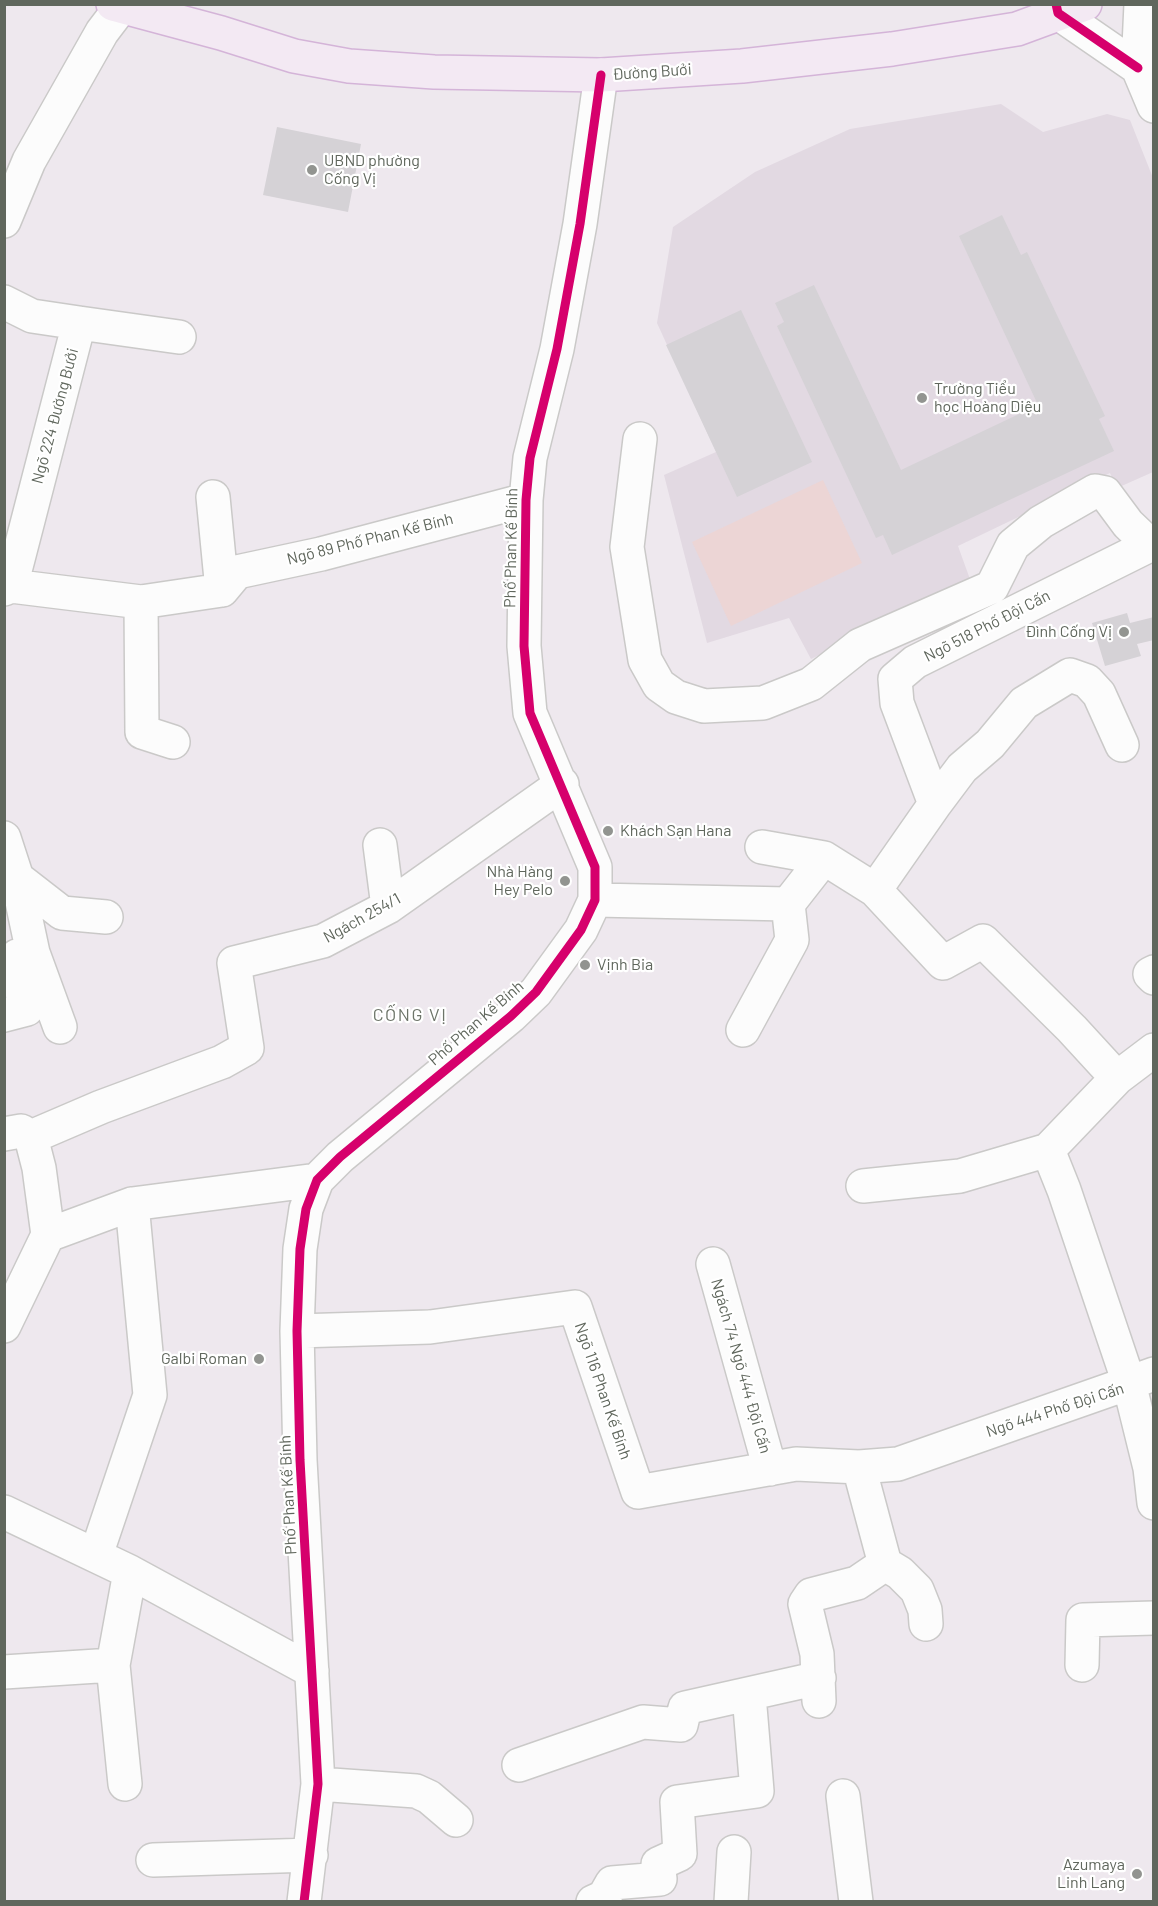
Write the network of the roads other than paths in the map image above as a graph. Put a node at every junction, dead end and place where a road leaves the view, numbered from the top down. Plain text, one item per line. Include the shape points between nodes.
1 (1141, 4) edge
2 (117, 6) edge
3 (1066, 7) edge
4 (1138, 68) junction
5 (601, 75) junction
6 (1154, 106) edge
7 (4, 221) edge
8 (4, 302) edge
9 (79, 323) junction
10 (179, 338) dead end
11 (640, 439) dead end
12 (213, 497) dead end
13 (526, 500) junction
14 (1151, 543) edge
15 (8, 588) edge
16 (222, 590) junction
17 (141, 602) junction
18 (173, 742) dead end
19 (1122, 745) dead end
20 (562, 784) junction
21 (934, 804) junction
22 (4, 838) edge
23 (380, 845) dead end
24 (762, 847) dead end
25 (824, 858) junction
26 (17, 878) junction
27 (875, 890) junction
28 (595, 900) junction
29 (788, 904) junction
30 (388, 907) junction
31 (106, 917) dead end
32 (33, 953) junction
33 (4, 1015) edge
34 (60, 1027) dead end
35 (743, 1030) dead end
36 (1154, 1050) edge
37 (1117, 1078) junction
38 (18, 1135) edge
39 (1048, 1150) junction
40 (317, 1180) junction
41 (863, 1186) dead end
42 (132, 1204) junction
43 (48, 1235) junction
44 (713, 1264) dead end
45 (4, 1326) edge
46 (297, 1331) junction
47 (1141, 1378) edge
48 (897, 1464) joint
49 (859, 1467) junction
50 (1152, 1468) edge
51 (770, 1469) junction
52 (1154, 1503) edge
53 (4, 1512) edge
54 (96, 1555) junction
55 (885, 1564) junction
56 (130, 1572) junction
57 (1154, 1618) edge
58 (926, 1624) dead end
59 (113, 1665) junction
60 (1082, 1665) dead end
61 (312, 1671) junction
62 (4, 1672) edge
63 (749, 1695) junction
64 (519, 1765) dead end
65 (125, 1784) dead end
66 (318, 1784) junction
67 (843, 1796) dead end
68 (456, 1820) dead end
69 (734, 1852) dead end
70 (311, 1855) junction
71 (153, 1860) dead end
72 (303, 1902) edge
73 (593, 1902) edge
74 (731, 1902) edge
75 (856, 1902) edge

1 - 4 street
2 - 5 main road, Đường Bưởi via 294,56 349,66
2 - 7 street via 29,161
3 - 4 street
3 - 5 main road, Đường Bưởi via 1017,29 892,49 742,66
4 - 6 street
5 - 13 street, Phố Phan Kế Bính via 558,349 530,458
8 - 9 street via 32,316
9 - 10 street
9 - 15 street, Ngõ 224 Đường Bưởi
11 - 14 street via 627,547 645,660 659,685 676,697 704,706 763,703 811,684 860,645 992,587 1013,545 1041,522 1095,491 1105,494 1128,524
12 - 16 street
13 - 16 street, Ngõ 89 Phố Phan Kế Bính via 237,572
13 - 20 street, Phố Phan Kế Bính via 524,646 530,712
14 - 21 street, Ngõ 518 Phố Đội Cấn via 915,662 895,679 897,703
15 - 17 street
16 - 17 street
17 - 18 street via 142,732
19 - 21 street via 1099,694 1087,681 1070,675 1024,703 990,744 962,768
20 - 28 street, Phố Phan Kế Bính via 595,867
20 - 30 street, Ngách 254/1
21 - 27 street
22 - 26 street
23 - 30 street
24 - 25 street
25 - 27 street
25 - 29 street
26 - 31 street via 62,913
26 - 32 street
27 - 37 street via 943,963 983,941
28 - 29 street
28 - 40 street, Phố Phan Kế Bính via 581,930 536,992
29 - 35 street via 792,940
30 - 38 street, Ngách 254/1 via 323,941 234,963 247,1048 222,1062
32 - 33 street via 17,956 27,1009
32 - 34 street
36 - 37 street
37 - 39 street
38 - 43 street via 39,1168
39 - 41 street via 960,1176
39 - 47 street
40 - 42 street
40 - 46 street, Phố Phan Kế Bính via 306,1209 300,1250
42 - 43 street
42 - 54 street via 150,1395
43 - 45 street
44 - 51 street, Ngách 74 Ngõ 444 Đội Cấn
46 - 51 street, Ngõ 116 Phan Kế Bính via 430,1327 575,1306 638,1492
46 - 61 street, Phố Phan Kế Bính
47 - 48 street, Ngõ 444 Phố Đội Cấn
47 - 50 street, Ngõ 444 Phố Đội Cấn
48 - 49 street, Ngõ 116 Phan Kế Bính
49 - 51 street, Ngõ 116 Phan Kế Bính via 796,1464
49 - 55 street
50 - 52 street, Ngõ 444 Phố Đội Cấn
53 - 54 street
54 - 56 street
55 - 58 street via 917,1590
55 - 63 street via 857,1582 811,1596 805,1604 817,1654 819,1689
56 - 59 street
56 - 61 street
57 - 60 street via 1083,1620
59 - 62 street
59 - 65 street
61 - 66 street, Phố Phan Kế Bính
63 - 64 street via 685,1708 681,1725 643,1722
63 - 73 street via 757,1791 677,1802 680,1854 658,1864 660,1879 612,1883 604,1898
66 - 68 street via 416,1791
66 - 70 street, Phố Phan Kế Bính
67 - 75 street
69 - 74 street
70 - 71 street
70 - 72 street, Phố Phan Kế Bính

